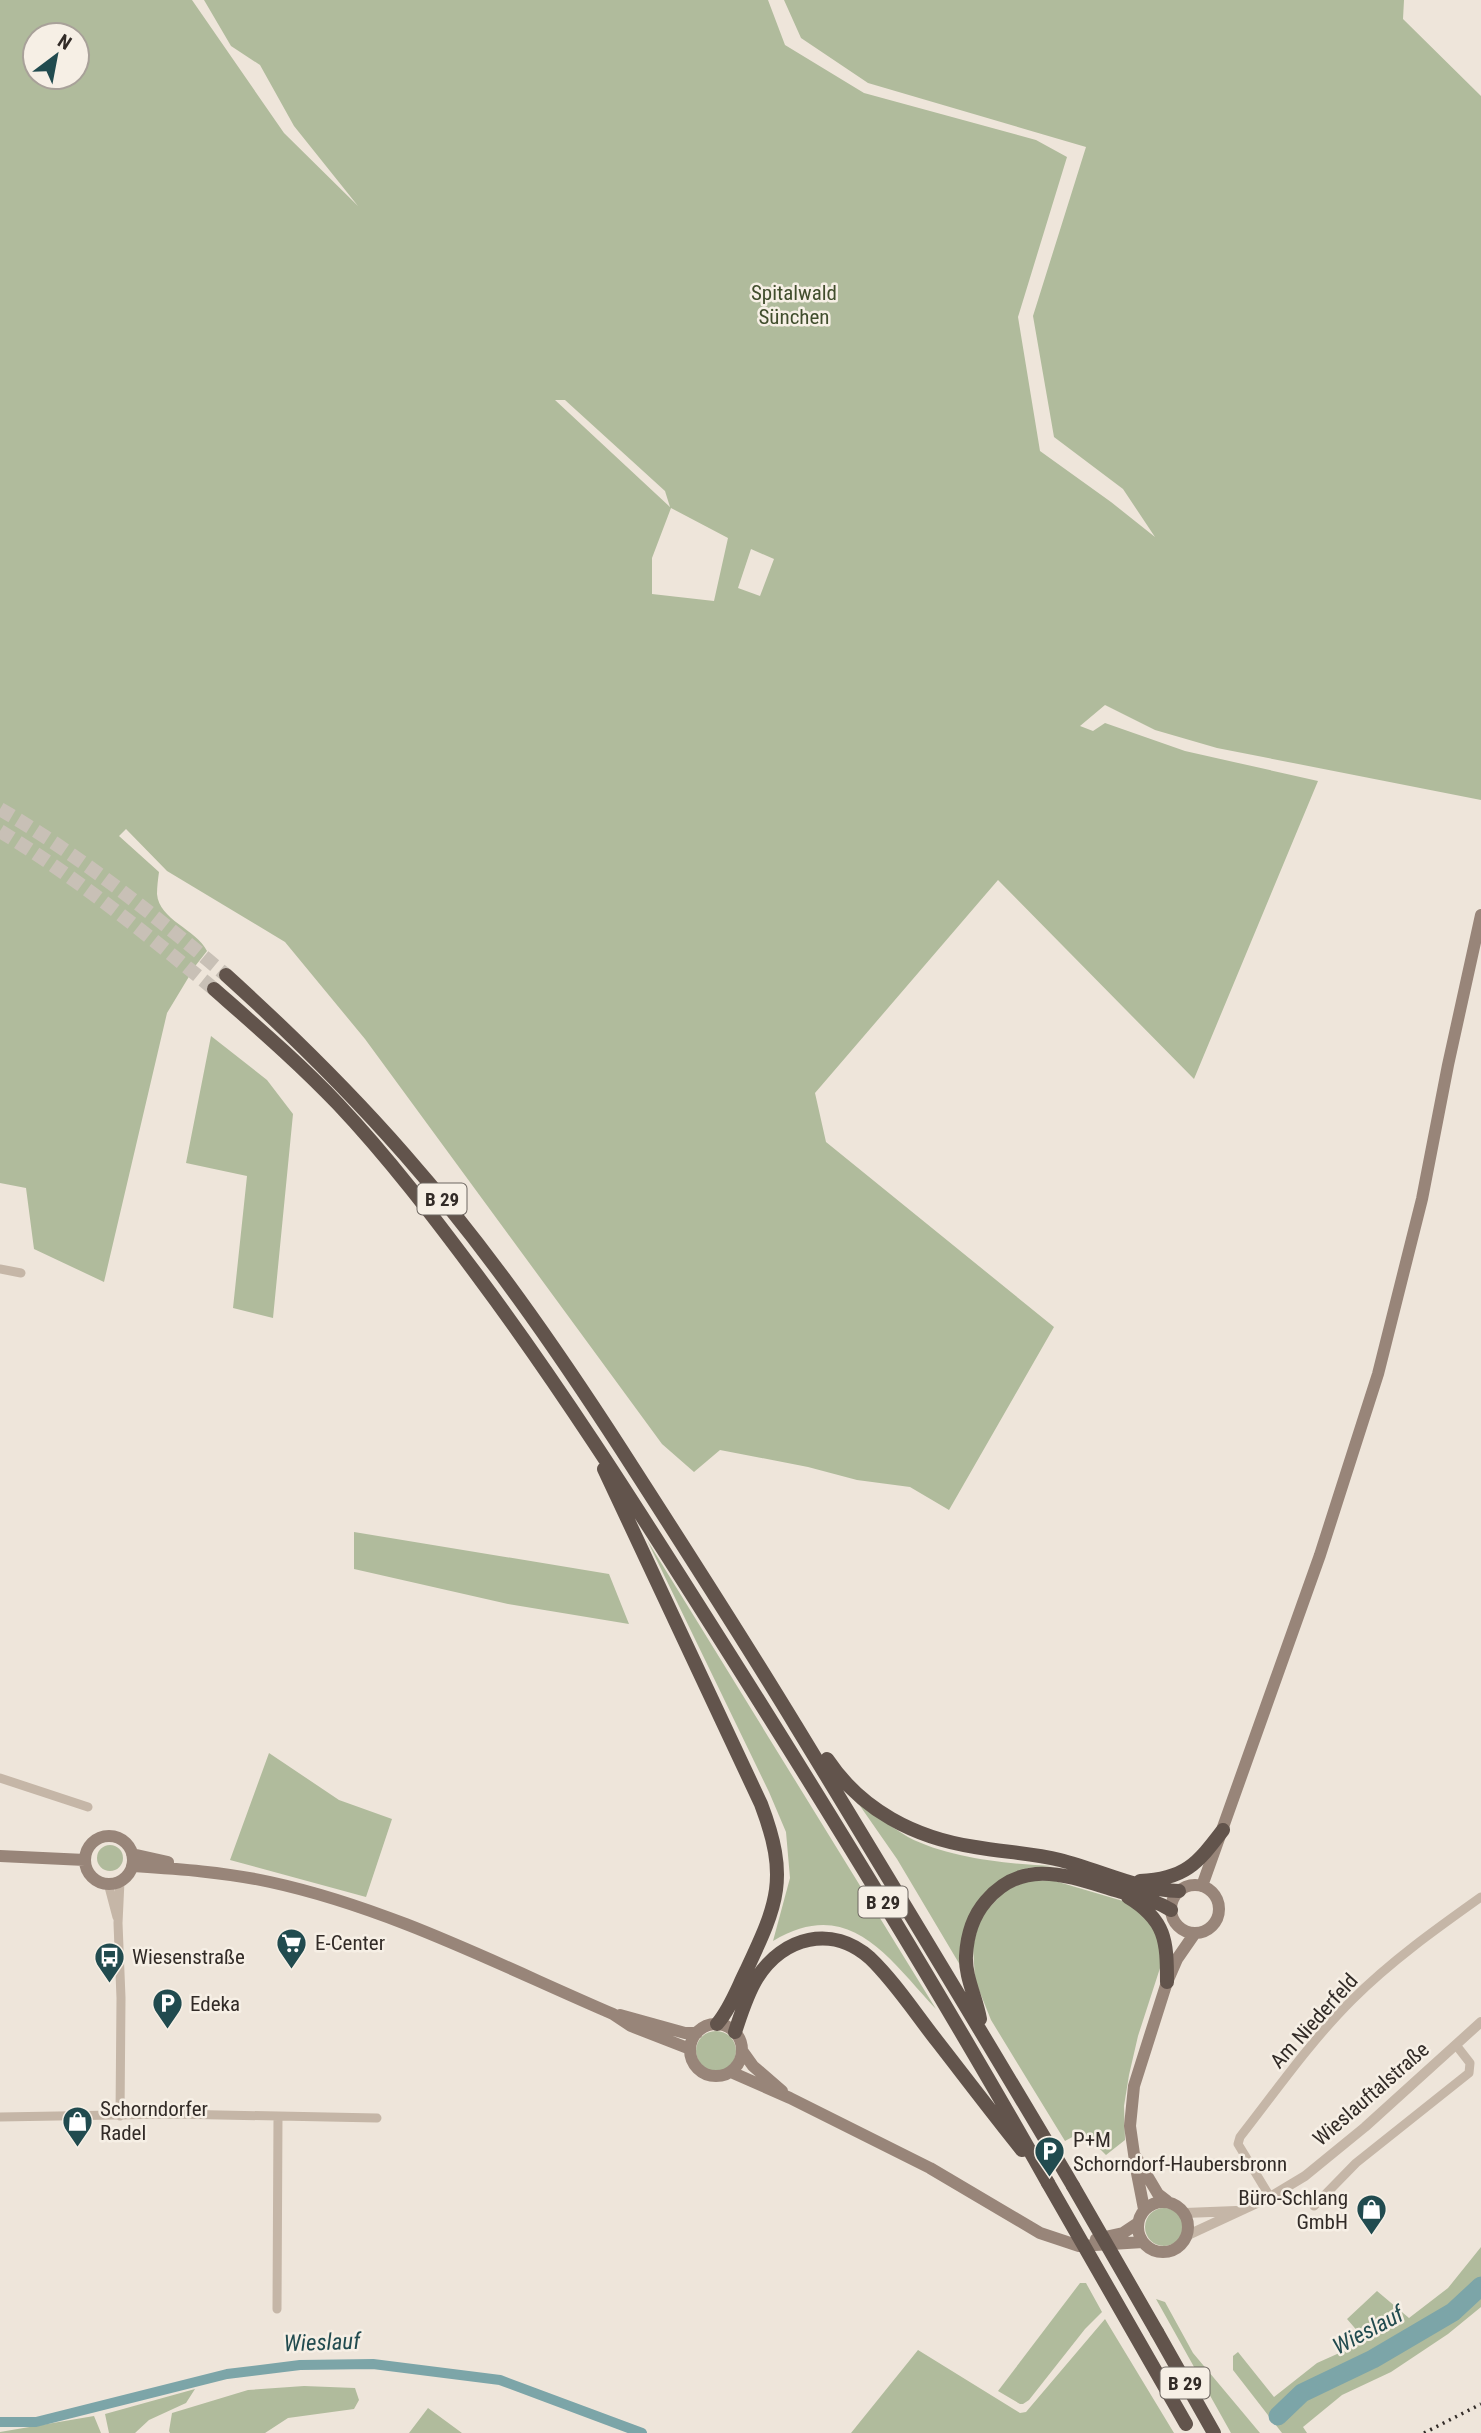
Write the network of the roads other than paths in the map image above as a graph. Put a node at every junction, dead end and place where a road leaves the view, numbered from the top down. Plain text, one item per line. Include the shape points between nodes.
1 (1481, 915) edge
2 (226, 975) tunnel mouth
3 (214, 989) tunnel mouth
4 (0, 1269) edge
5 (20, 1273) dead end
6 (597, 1444) junction
7 (794, 1722) junction
8 (0, 1778) edge
9 (88, 1807) dead end
10 (1223, 1830) junction
11 (6, 1856) edge
12 (86, 1856) junction
13 (132, 1860) junction
14 (114, 1882) junction
15 (1119, 1885) junction
16 (1202, 1886) junction
17 (1179, 1891) junction
18 (1481, 1897) edge
19 (1171, 1910) junction
20 (1178, 1926) junction
21 (1195, 1933) junction
22 (1177, 1959) junction
23 (1167, 1983) junction
24 (613, 2014) junction
25 (1481, 2021) edge
26 (717, 2024) junction
27 (982, 2030) junction
28 (735, 2032) junction
29 (697, 2033) junction
30 (1456, 2045) junction
31 (690, 2049) junction
32 (743, 2052) junction
33 (731, 2072) junction
34 (790, 2098) junction
35 (120, 2116) junction
36 (278, 2116) junction
37 (0, 2117) edge
38 (377, 2118) dead end
39 (1133, 2154) junction
40 (1048, 2183) junction
41 (1270, 2197) junction
42 (1167, 2202) junction
43 (1314, 2206) dead end
44 (1144, 2209) junction
45 (1236, 2211) junction
46 (1185, 2213) junction
47 (1138, 2224) junction
48 (1188, 2235) junction
49 (1064, 2241) junction
50 (1143, 2242) junction
51 (277, 2309) dead end
52 (1191, 2433) edge
53 (1213, 2433) edge

1 - 10 main road via 1422,1199 1378,1374
2 - 7 highway, B 29 via 346,1090 465,1226 589,1399
3 - 6 highway, B 29 via 338,1105 429,1210
4 - 5 street
6 - 26 highway via 603,1467 761,1804 777,1853 771,1915
6 - 40 highway, B 29 via 775,1726
7 - 15 highway via 813,1738 838,1775 894,1822 932,1838 1055,1858
7 - 27 highway, B 29
8 - 9 street
10 - 15 highway via 1199,1861 1177,1876
10 - 16 main road
11 - 12 main road
12 - 13 main road via 96,1840 110,1836 124,1841
12 - 14 main road via 90,1873 101,1882
13 - 14 main road via 125,1877
13 - 24 main road via 271,1882 397,1920
14 - 35 street via 121,1997
15 - 17 highway
15 - 19 highway
15 - 23 highway via 1156,1919 1167,1949
15 - 27 highway via 1036,1873 1018,1876 992,1894 974,1918 966,1955
16 - 17 main road
16 - 21 main road via 1214,1895 1219,1909 1209,1928
17 - 19 main road
18 - 41 street, Am Niederfeld via 1418,1942 1352,2000 1240,2137 1238,2144
19 - 20 main road
20 - 21 main road
20 - 22 main road
21 - 22 main road
22 - 23 main road
23 - 39 main road via 1134,2086
24 - 29 main road
24 - 31 main road
25 - 30 street, Wieslauftalstraße
26 - 28 main road
26 - 29 main road
27 - 53 highway, B 29, bridge
28 - 32 main road
28 - 40 highway via 757,1979 771,1960 798,1941 826,1938 851,1944 893,1984
29 - 31 main road
30 - 41 street, Wieslauftalstraße via 1366,2127 1305,2176
30 - 43 street, Wieslauftalstraße via 1470,2063 1469,2073 1356,2163
31 - 33 main road via 700,2071 715,2076
32 - 33 main road
32 - 34 main road
33 - 34 main road
34 - 49 main road via 930,2168 1040,2233
35 - 36 street
35 - 37 street
36 - 38 street
36 - 51 street
39 - 42 main road
39 - 44 main road
40 - 52 highway, B 29, bridge
41 - 45 street, Wieslauftalstraße
42 - 44 main road
42 - 46 main road
44 - 47 main road
45 - 46 street, Wieslauftalstraße
45 - 48 street, Wieslauftalstraße
46 - 48 main road
47 - 49 main road via 1102,2238
47 - 50 main road
48 - 50 main road, Wieslauftalstraße via 1177,2248 1164,2252
49 - 50 main road via 1079,2246

